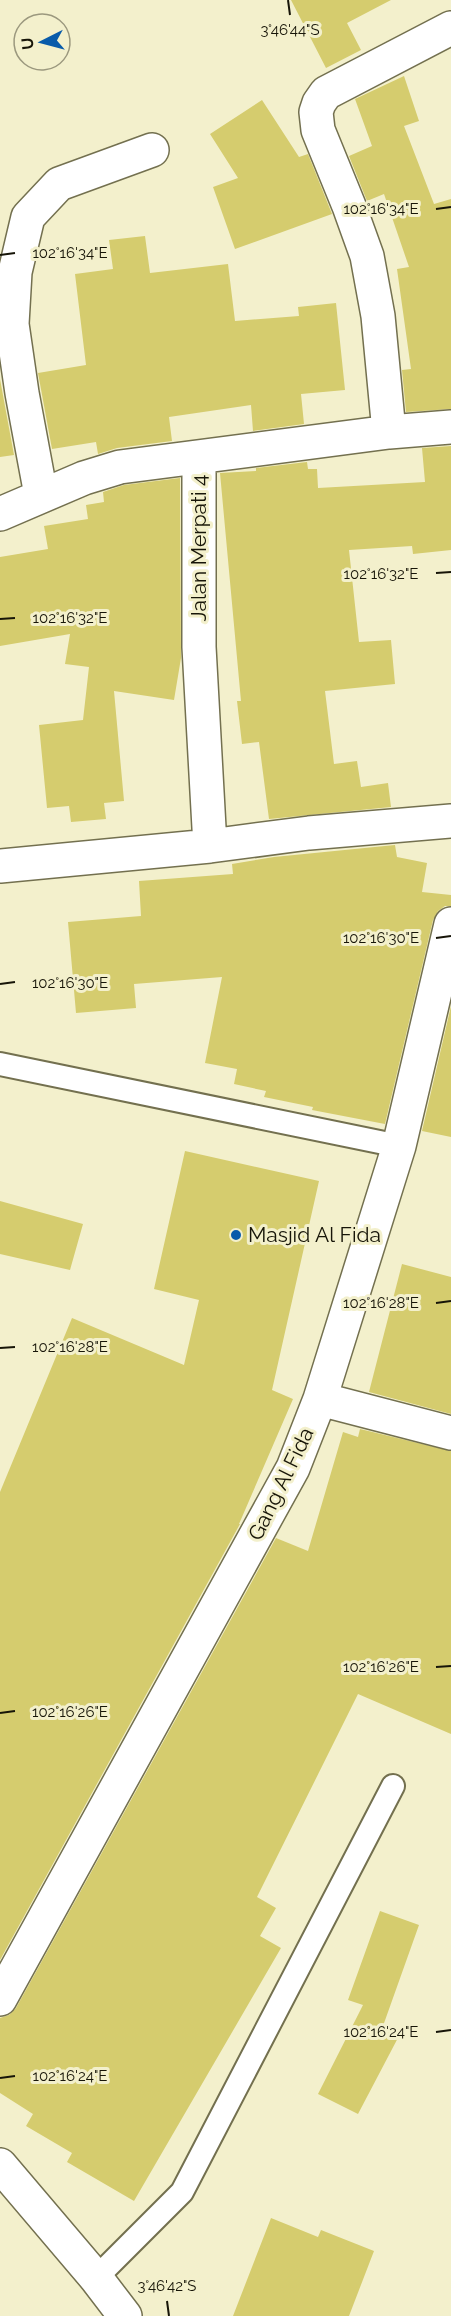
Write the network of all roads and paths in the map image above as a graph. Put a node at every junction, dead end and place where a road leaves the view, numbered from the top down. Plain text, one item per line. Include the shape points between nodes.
1 (451, 28) edge
2 (152, 150) dead end
3 (451, 427) edge
4 (389, 432) junction
5 (199, 458) junction
6 (41, 495) junction
7 (0, 514) edge
8 (451, 821) edge
9 (210, 846) junction
10 (0, 866) edge
11 (451, 924) edge
12 (0, 1064) edge
13 (399, 1146) junction
14 (320, 1399) junction
15 (451, 1433) edge
16 (393, 1786) dead end
17 (0, 1999) edge
18 (0, 2165) edge
19 (96, 2278) junction
20 (125, 2316) edge

1 - 4 street via 326,93 316,112 318,130 367,256 378,315
2 - 6 street via 59,184 28,217 15,272 12,324
3 - 4 street
4 - 5 street
5 - 6 street, Jalan Merpati 4 via 120,467
5 - 9 street, Jalan Merpati 4 via 199,647
6 - 7 street, Jalan Merpati 4
8 - 9 street
9 - 10 street
11 - 13 street, Gang Al Fida
12 - 13 lane
13 - 14 street, Gang Al Fida
14 - 15 street
14 - 17 street, Gang Al Fida via 274,1506
16 - 19 lane via 182,2192
18 - 19 street
19 - 20 street

